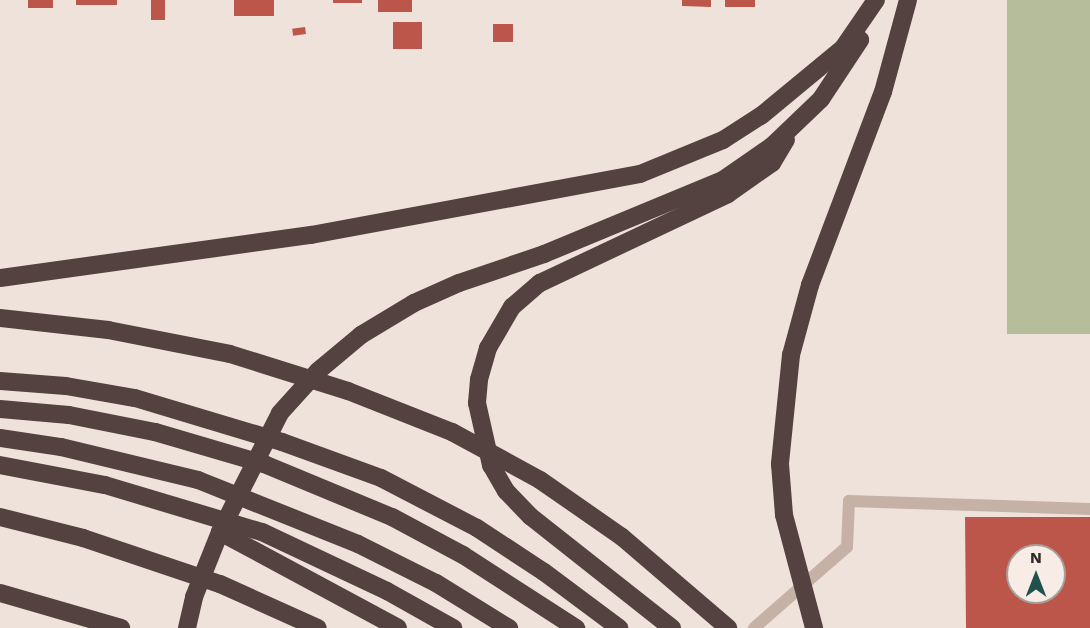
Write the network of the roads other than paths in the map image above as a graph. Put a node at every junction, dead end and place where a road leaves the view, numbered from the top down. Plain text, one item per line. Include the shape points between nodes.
1 (877, 0) edge
2 (908, 0) edge
3 (796, 123) junction
4 (0, 278) edge
5 (0, 318) edge
6 (0, 381) edge
7 (0, 410) edge
8 (0, 438) edge
9 (0, 465) edge
10 (1090, 509) edge
11 (0, 517) edge
12 (220, 532) junction
13 (0, 593) edge
14 (121, 628) edge
15 (187, 628) edge
16 (318, 628) edge
17 (398, 628) edge
18 (453, 628) edge
19 (509, 628) edge
20 (576, 628) edge
21 (619, 628) edge
22 (672, 628) edge
23 (728, 628) edge
24 (754, 628) edge
25 (814, 628) edge

1 - 3 highway via 842,70
1 - 4 highway via 843,48 762,115 723,140 640,174 311,235
2 - 25 highway, bridge via 883,92 810,285 791,355 780,464 784,515
3 - 12 highway, bridge via 772,146 723,180 544,254 459,283 414,303 361,335 318,370 280,413
3 - 22 highway, bridge via 772,163 728,194 540,283 512,307 488,348 479,380 477,403 491,465 506,491 530,516
5 - 23 highway via 108,330 230,354 348,391 452,432 540,480 622,537
6 - 21 highway via 66,386 135,398 224,423 381,478 477,528
7 - 20 highway via 69,415 155,432 264,464 392,517 463,555
8 - 19 highway via 61,447 198,480 309,522 398,564
9 - 18 highway via 105,485 262,532 387,591
10 - 24 lane via 849,501 847,547
11 - 16 highway via 83,538 220,584
12 - 15 highway, bridge via 194,597
12 - 17 highway
13 - 14 highway

